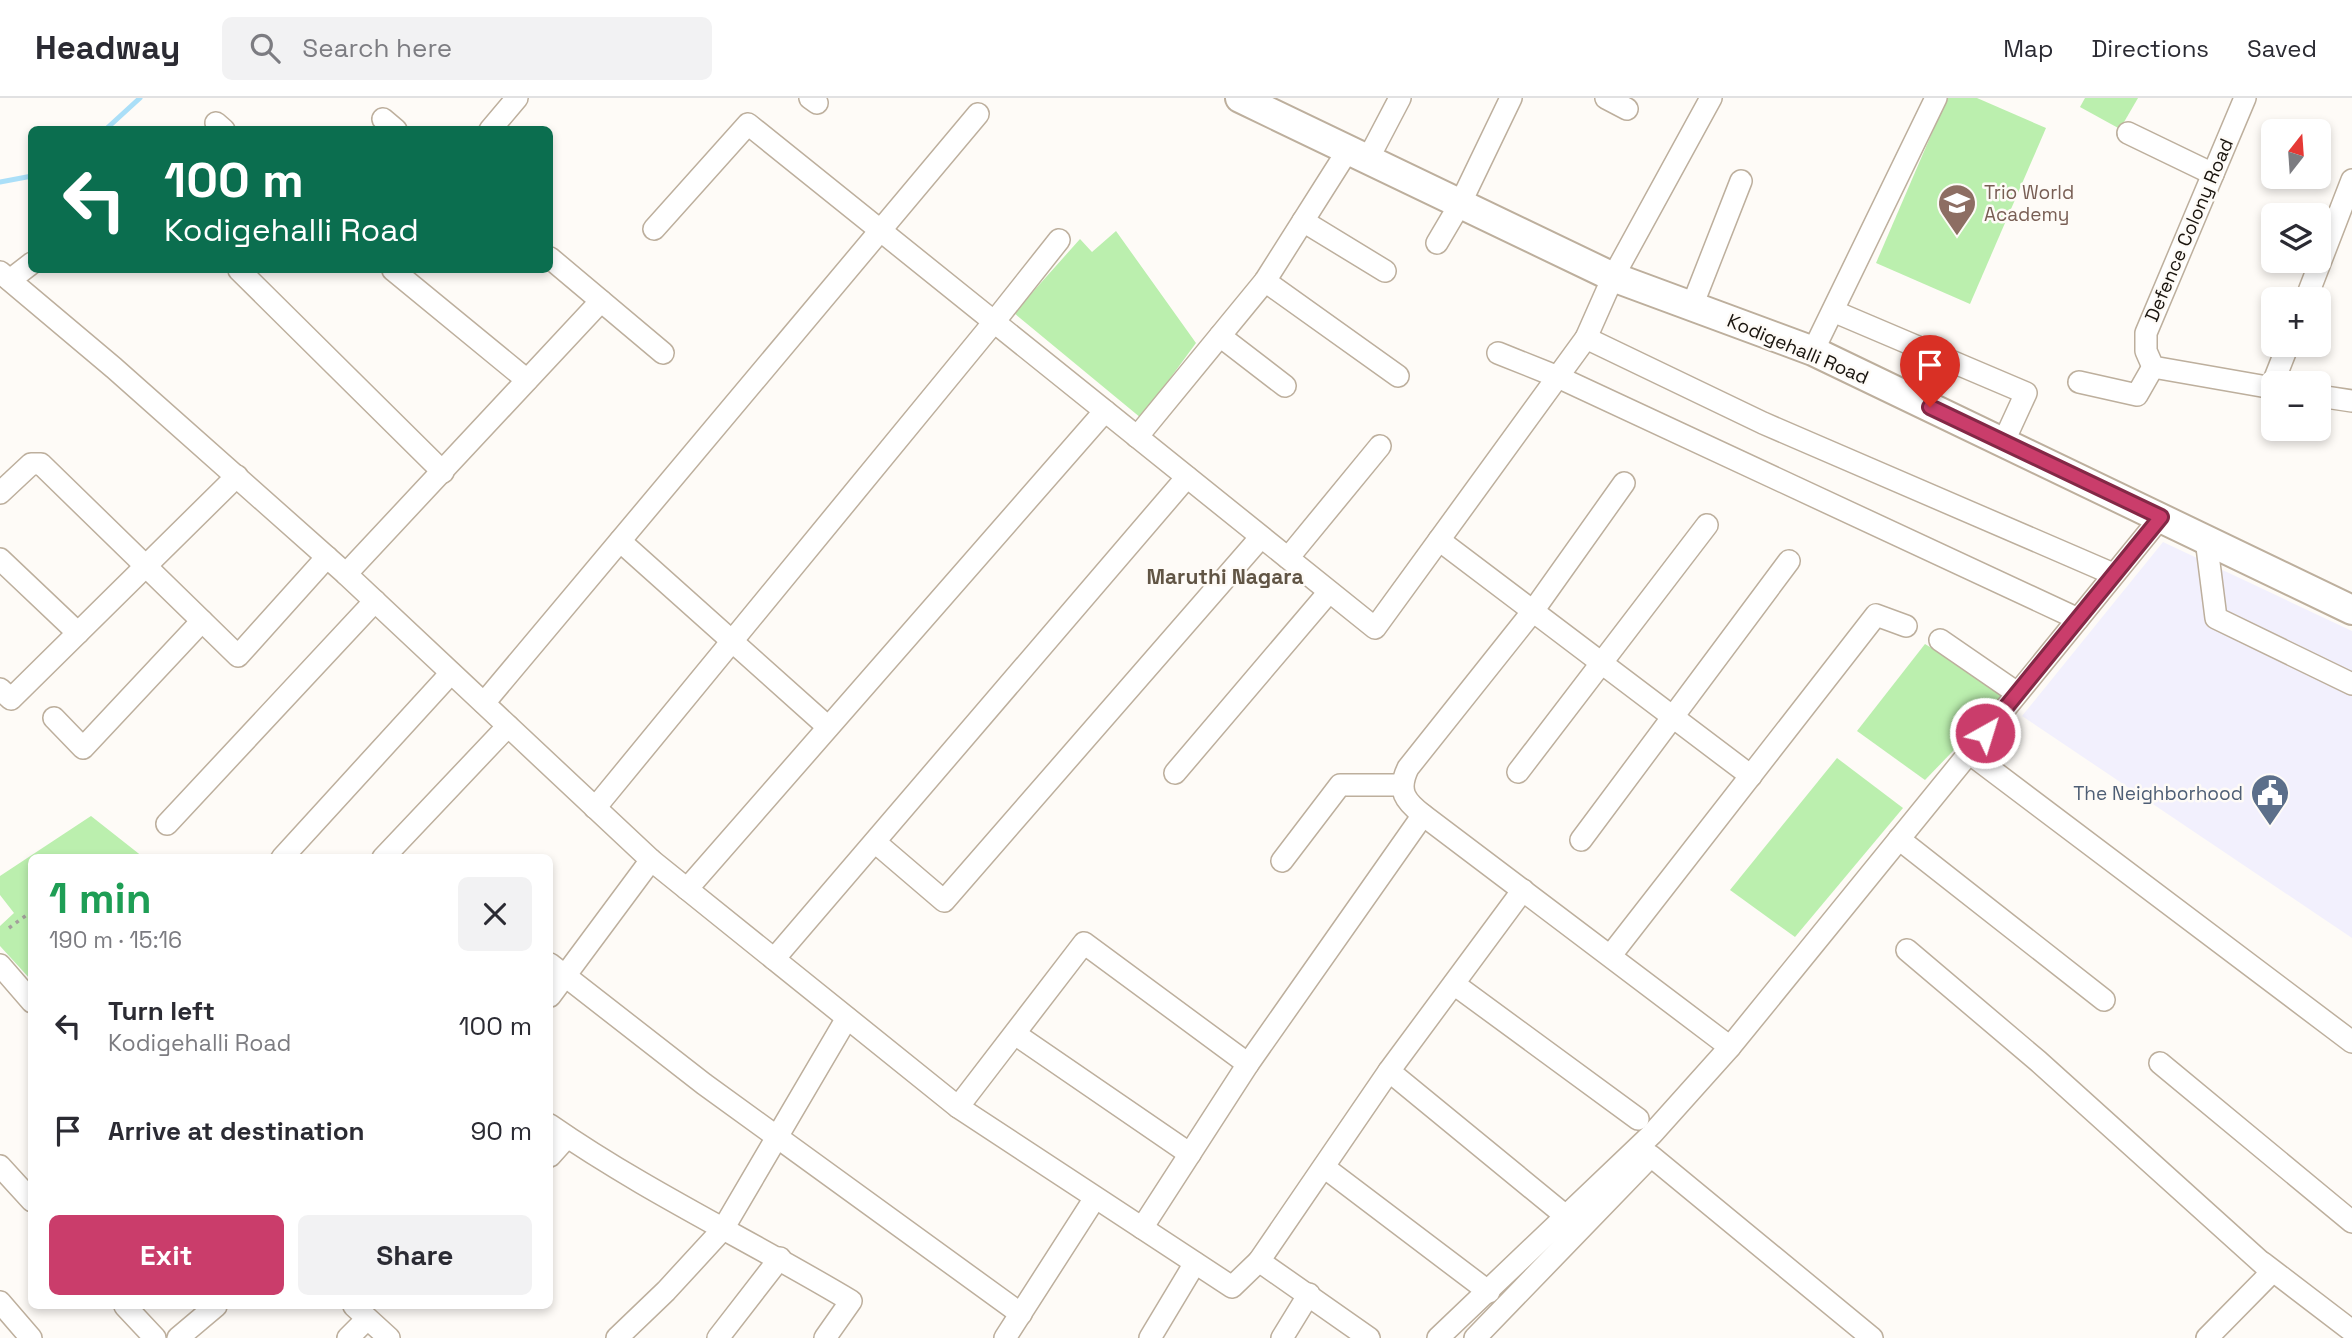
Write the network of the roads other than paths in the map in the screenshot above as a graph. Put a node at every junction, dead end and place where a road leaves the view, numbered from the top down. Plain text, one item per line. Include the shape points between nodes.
1 (517, 98) edge
2 (1399, 98) edge
3 (1511, 98) edge
4 (1606, 98) edge
5 (1711, 98) edge
6 (1936, 98) edge
7 (2245, 98) edge
8 (1244, 99) edge
9 (1627, 108) dead end
10 (978, 114) dead end
11 (493, 126) edge
12 (2128, 133) dead end
13 (1358, 155) junction
14 (2213, 174) junction
15 (2352, 180) edge
16 (1741, 181) dead end
17 (1460, 204) junction
18 (1303, 221) junction
19 (654, 229) dead end
20 (881, 231) junction
21 (1059, 240) dead end
22 (1437, 243) dead end
23 (553, 261) edge
24 (28, 265) edge
25 (1385, 271) dead end
26 (242, 273) edge
27 (397, 273) edge
28 (5, 276) edge
29 (1613, 277) junction
30 (1265, 281) junction
31 (2311, 287) edge
32 (601, 301) junction
33 (1692, 306) junction
34 (1833, 311) junction
35 (994, 322) junction
36 (1220, 336) junction
37 (1586, 338) junction
38 (1813, 351) junction
39 (663, 353) dead end
40 (1498, 353) dead end
41 (2153, 367) junction
42 (1398, 376) dead end
43 (1558, 377) junction
44 (527, 380) junction
45 (2079, 382) dead end
46 (2261, 384) edge
47 (1285, 386) dead end
48 (2331, 398) edge
49 (2352, 401) edge
50 (1105, 411) junction
51 (1137, 437) junction
52 (2003, 443) junction
53 (1380, 446) dead end
54 (443, 472) junction
55 (236, 476) junction
56 (1187, 477) junction
57 (1624, 484) dead end
58 (0, 493) edge
59 (2161, 517) junction
60 (1707, 525) dead end
61 (1261, 537) junction
62 (2206, 539) junction
63 (1439, 540) junction
64 (620, 541) junction
65 (327, 557) junction
66 (1288, 558) junction
67 (0, 559) edge
68 (1789, 561) dead end
69 (145, 567) junction
70 (346, 574) junction
71 (2113, 574) junction
72 (1329, 592) junction
73 (375, 601) junction
74 (2352, 610) edge
75 (1533, 611) junction
76 (2078, 618) junction
77 (202, 621) junction
78 (1906, 626) dead end
79 (78, 633) junction
80 (733, 640) junction
81 (1940, 640) dead end
82 (1602, 663) junction
83 (451, 673) junction
84 (2352, 684) edge
85 (2017, 693) junction
86 (5, 694) edge
87 (484, 703) junction
88 (1673, 717) junction
89 (54, 718) dead end
90 (508, 726) junction
91 (828, 727) junction
92 (1969, 753) junction
93 (1175, 772) dead end
94 (1518, 772) dead end
95 (1751, 776) junction
96 (1402, 785) junction
97 (595, 808) junction
98 (1423, 815) junction
99 (167, 824) dead end
100 (1899, 839) junction
101 (1581, 840) dead end
102 (875, 842) junction
103 (286, 854) edge
104 (387, 854) edge
105 (651, 860) junction
106 (1282, 861) dead end
107 (687, 889) junction
108 (1523, 891) junction
109 (1907, 950) dead end
110 (1611, 955) junction
111 (774, 959) junction
112 (0, 965) edge
113 (557, 970) edge
114 (1454, 984) junction
115 (28, 997) edge
116 (2105, 1000) dead end
117 (847, 1018) junction
118 (1015, 1034) junction
119 (2352, 1042) edge
120 (1730, 1047) junction
121 (2160, 1063) dead end
122 (1248, 1064) junction
123 (1389, 1071) junction
124 (958, 1107) junction
125 (1637, 1119) dead end
126 (558, 1131) edge
127 (776, 1135) junction
128 (1190, 1154) junction
129 (0, 1166) edge
130 (1324, 1167) junction
131 (28, 1197) edge
132 (1095, 1198) junction
133 (1567, 1217) junction
134 (2352, 1222) edge
135 (1142, 1228) junction
136 (723, 1229) junction
137 (779, 1258) junction
138 (1259, 1261) junction
139 (2261, 1261) junction
140 (1195, 1263) junction
141 (1489, 1292) junction
142 (1309, 1294) junction
143 (128, 1309) edge
144 (212, 1309) edge
145 (360, 1312) edge
146 (1021, 1314) junction
147 (4, 1315) edge
148 (2352, 1331) edge
149 (31, 1338) edge
150 (155, 1338) edge
151 (178, 1338) edge
152 (348, 1338) edge
153 (389, 1338) edge
154 (617, 1338) edge
155 (718, 1338) edge
156 (825, 1338) edge
157 (1005, 1338) edge
158 (1150, 1338) edge
159 (1282, 1338) edge
160 (1369, 1338) edge
161 (1438, 1338) edge
162 (1475, 1338) edge
163 (1872, 1338) edge
164 (2207, 1338) edge

1 - 11 street
2 - 13 street
3 - 17 street
4 - 9 street
5 - 29 street
6 - 34 street
7 - 14 street, Defence Colony Road
8 - 13 main road, Kodigehalli Road
10 - 20 street
12 - 14 street
13 - 17 main road, Kodigehalli Road
13 - 18 street
14 - 41 street, Defence Colony Road via 2146,333 2146,351
15 - 31 street
16 - 33 street
17 - 22 street
17 - 29 main road, Kodigehalli Road
18 - 25 street
18 - 30 street
19 - 20 street via 748,124
20 - 35 street
20 - 64 street
21 - 35 street
23 - 32 street
24 - 28 street
26 - 54 street
27 - 44 street
28 - 55 street
29 - 33 main road, Kodigehalli Road
29 - 37 street
30 - 36 street
30 - 42 street
32 - 39 street
32 - 44 street
33 - 38 main road, Kodigehalli Road
34 - 38 street
34 - 52 street via 2026,393
35 - 50 street
35 - 80 street
36 - 47 street
36 - 51 street
37 - 43 street
37 - 71 street via 1763,423
38 - 52 main road, Kodigehalli Road
40 - 43 street
41 - 45 street via 2137,395
41 - 46 street
43 - 63 street
43 - 76 street
44 - 54 street
48 - 49 street
50 - 51 street
50 - 91 street
51 - 56 street
52 - 59 main road, Kodigehalli Road
53 - 66 street
54 - 70 street
55 - 65 street
55 - 69 street
56 - 61 street
56 - 102 street
57 - 75 street
58 - 69 street via 31,464 41,464
59 - 62 main road, Kodigehalli Road
59 - 71 street
60 - 82 street
61 - 66 street
61 - 102 street via 944,901
62 - 74 main road, Kodigehalli Road
62 - 84 street via 2216,618
63 - 72 street via 1375,628
63 - 75 street
64 - 80 street
64 - 87 street
65 - 70 street
65 - 77 street via 239,656
66 - 72 street
67 - 79 street
68 - 88 street
69 - 77 street
69 - 79 street
70 - 73 street
71 - 76 street
72 - 93 street
73 - 83 street
73 - 99 street
75 - 82 street
75 - 96 street via 1408,768
76 - 85 street
77 - 89 street via 83,748
78 - 95 street via 1876,615
79 - 86 street
80 - 91 street
80 - 97 street
81 - 85 street
82 - 88 street
82 - 94 street
83 - 87 street
83 - 103 street
85 - 92 street
87 - 90 street
88 - 95 street
88 - 101 street
90 - 97 street
90 - 104 street
91 - 107 street
92 - 100 street
92 - 119 street
95 - 110 street
96 - 98 street via 1411,805
96 - 106 street via 1340,785
97 - 105 street
98 - 108 street
98 - 122 street
100 - 116 street
100 - 120 street
102 - 111 street
105 - 107 street
105 - 113 street
107 - 111 street
108 - 110 street
108 - 114 street
109 - 139 street
110 - 120 street
111 - 117 street
112 - 115 street
113 - 127 street
114 - 123 street
114 - 125 street
117 - 124 street
117 - 127 street
118 - 122 street via 1084,943
118 - 124 street
118 - 128 street
120 - 133 street via 1652,1134
121 - 134 street
122 - 128 street
123 - 130 street
123 - 133 street
124 - 132 street
126 - 136 street
127 - 136 street
127 - 146 street
128 - 135 street
129 - 131 street
130 - 138 street
130 - 141 street
132 - 135 street
132 - 146 street
133 - 141 street
135 - 140 street
136 - 137 street
136 - 154 street
137 - 155 street
137 - 156 street via 851,1301
138 - 140 street via 1232,1287
138 - 142 street
139 - 148 street
139 - 164 street via 2272,1272
140 - 158 street
141 - 161 street
142 - 159 street
142 - 160 street
143 - 150 street
144 - 151 street
145 - 152 street
145 - 153 street
146 - 157 street
147 - 149 street
162 - 163 street via 1651,1156

